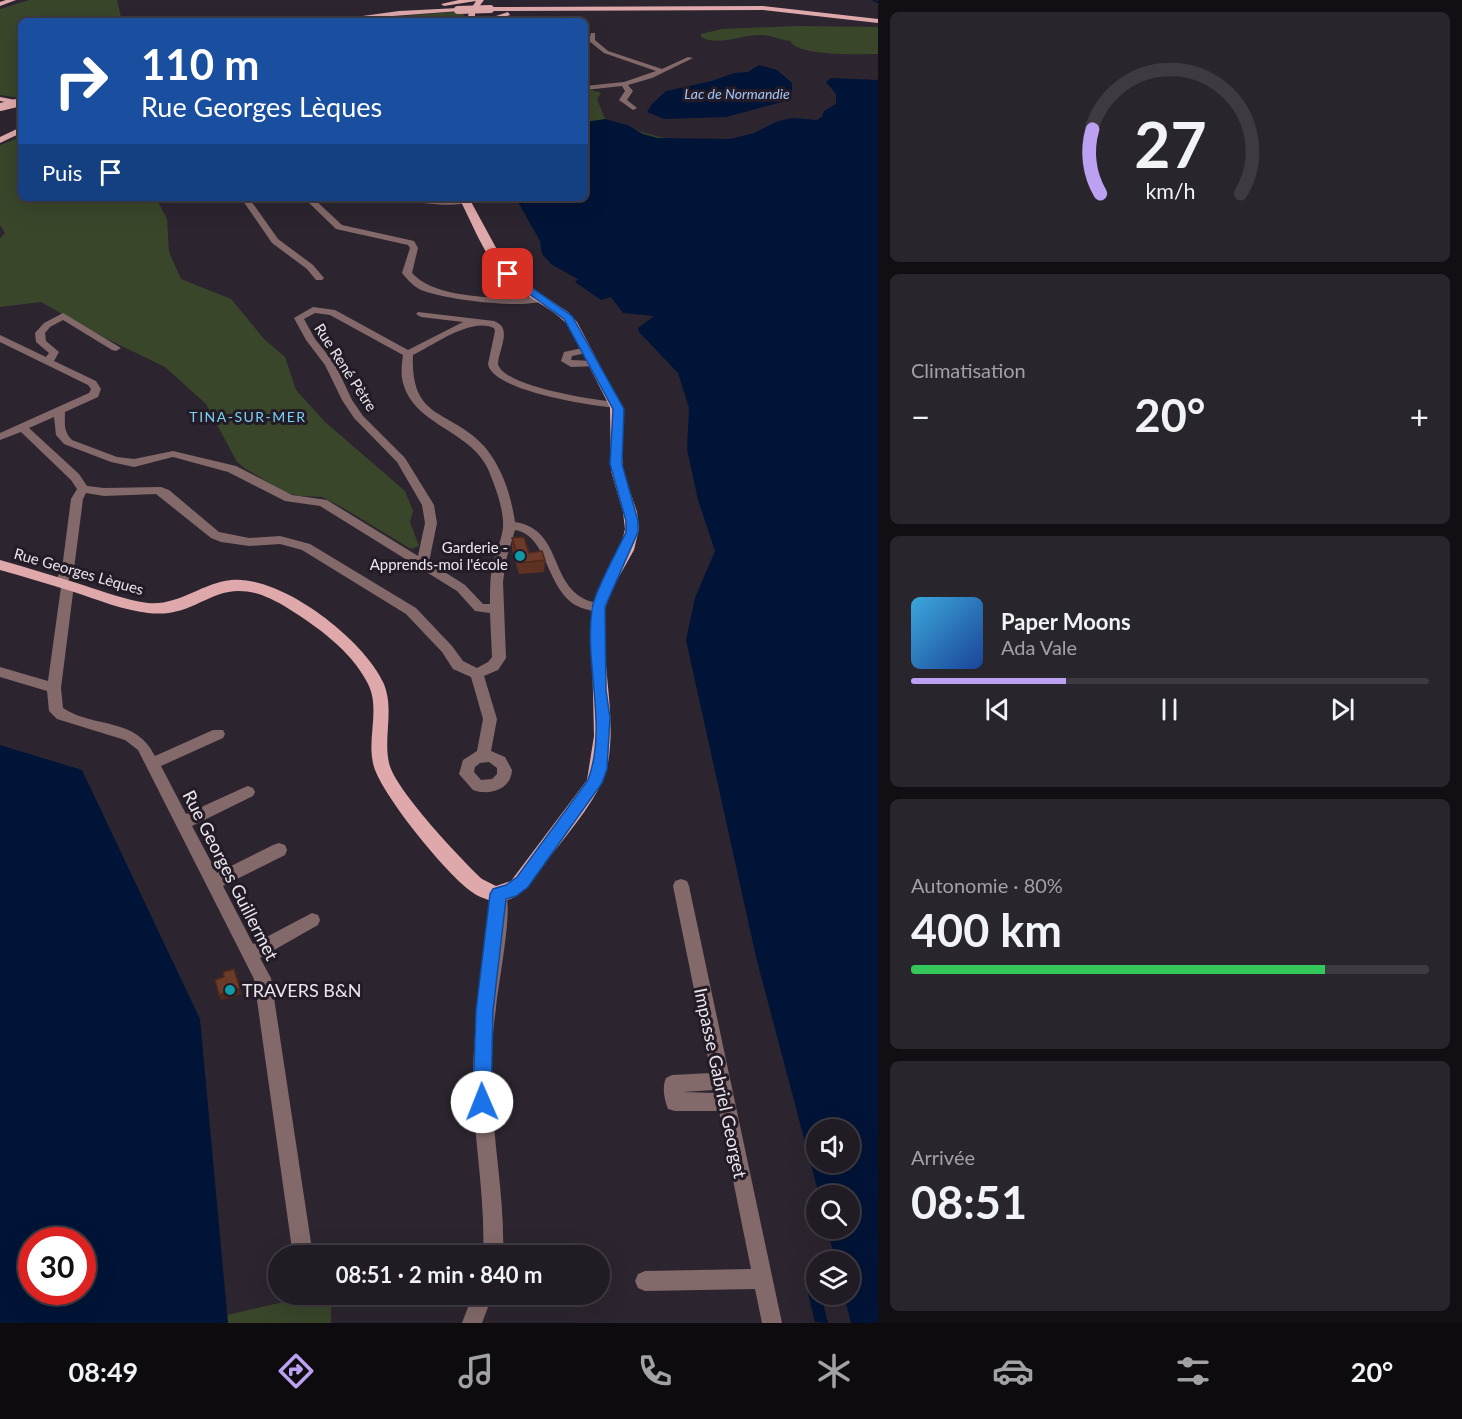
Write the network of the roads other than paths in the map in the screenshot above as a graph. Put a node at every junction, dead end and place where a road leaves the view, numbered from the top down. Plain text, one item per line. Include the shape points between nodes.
1 (13, 0) edge
2 (474, 0) edge
3 (481, 0) edge
4 (503, 0) edge
5 (0, 4) edge
6 (586, 8) junction
7 (556, 9) junction
8 (354, 17) junction
9 (348, 18) edge
10 (471, 18) edge
11 (496, 18) edge
12 (878, 21) edge
13 (593, 34) dead end
14 (690, 58) dead end
15 (662, 71) junction
16 (624, 84) junction
17 (588, 88) edge
18 (0, 99) edge
19 (18, 102) edge
20 (18, 104) edge
21 (0, 107) edge
22 (633, 108) dead end
23 (18, 131) edge
24 (3, 137) edge
25 (247, 201) edge
26 (312, 201) edge
27 (430, 201) edge
28 (447, 201) edge
29 (465, 201) edge
30 (319, 278) dead end
31 (542, 299) junction
32 (421, 314) dead end
33 (477, 321) junction
34 (0, 338) edge
35 (116, 348) dead end
36 (587, 350) junction
37 (408, 354) junction
38 (49, 362) junction
39 (594, 364) junction
40 (607, 389) junction
41 (590, 402) junction
42 (616, 405) junction
43 (60, 412) junction
44 (618, 422) junction
45 (23, 428) junction
46 (0, 437) edge
47 (83, 489) junction
48 (509, 525) junction
49 (422, 564) junction
50 (0, 565) edge
51 (64, 584) junction
52 (599, 607) junction
53 (497, 609) junction
54 (0, 672) edge
55 (477, 674) junction
56 (54, 688) junction
57 (218, 734) dead end
58 (483, 756) dead end
59 (152, 765) junction
60 (248, 792) dead end
61 (182, 823) junction
62 (279, 850) dead end
63 (213, 884) junction
64 (681, 886) dead end
65 (499, 894) junction
66 (312, 920) dead end
67 (250, 955) junction
68 (721, 1081) junction
69 (725, 1102) junction
70 (301, 1245) edge
71 (493, 1245) edge
72 (763, 1279) junction
73 (645, 1281) dead end
74 (479, 1305) edge
75 (472, 1323) edge
76 (772, 1323) edge

1 - 5 main road
2 - 8 main road
3 - 10 main road
4 - 6 main road
6 - 7 main road
6 - 12 main road via 763,8
7 - 8 main road, bridge
7 - 11 main road
8 - 9 main road
13 - 15 street via 592,41 606,52
14 - 15 street
15 - 16 street
16 - 17 street
16 - 22 street via 628,91 623,100
18 - 19 main road
20 - 21 main road, bridge
23 - 24 main road
25 - 30 street via 275,241
26 - 31 street via 339,227 411,243 414,248 407,273 424,288 525,302
27 - 28 street
29 - 31 main road via 503,270
31 - 36 main road via 568,318
32 - 33 street
33 - 37 street
33 - 41 street via 493,323 500,331 493,362 497,374
34 - 38 street
35 - 38 street via 63,316 40,333 41,342 54,352
36 - 39 main road
36 - 39 street via 571,352 566,361
37 - 48 street via 405,368 413,398 421,408 466,438 489,461
37 - 49 street, Rue René Pètre via 332,312 307,311 299,318 359,418 402,460 428,505 431,523
38 - 43 street via 92,383 96,389 94,395
39 - 40 main road
40 - 41 street via 603,398
40 - 42 main road
41 - 42 street
41 - 44 street
42 - 44 main road
43 - 45 street
43 - 49 street via 59,428 68,442 125,463 173,454 232,469 289,498 323,503
44 - 52 main road via 616,464 632,532
45 - 46 street
45 - 47 street
47 - 51 street, Rue Georges Guillermet via 77,499
47 - 55 street via 157,490 225,539 292,541 306,547 411,611 458,665
48 - 52 street via 532,532 569,595
48 - 53 street via 498,569
49 - 53 street via 461,588 480,608
50 - 51 main road, Rue Georges Lèques
51 - 56 street, Rue Georges Guillermet
51 - 65 main road, Rue Georges Lèques via 151,608 168,607 242,583 270,592 312,616 356,656 376,683 382,707 382,767 387,779 471,881
52 - 65 main road via 603,718 600,769 594,783 522,882
53 - 55 street via 499,658
54 - 56 street
55 - 58 street via 490,719
56 - 59 street, Rue Georges Guillermet via 56,711 130,736 143,746
57 - 59 street
59 - 61 street, Rue Georges Guillermet
60 - 61 street
61 - 63 street, Rue Georges Guillermet
62 - 63 street
63 - 67 street, Rue Georges Guillermet
64 - 68 street, Impasse Gabriel Georget
65 - 71 street via 484,1011 482,1071 487,1159 495,1210
66 - 67 street
67 - 70 street, Rue Georges Guillermet via 262,978
68 - 69 street, Impasse Gabriel Georget
68 - 69 street via 672,1084 675,1102
69 - 72 street, Impasse Gabriel Georget
72 - 73 street
72 - 76 street, Impasse Gabriel Georget
74 - 75 street

